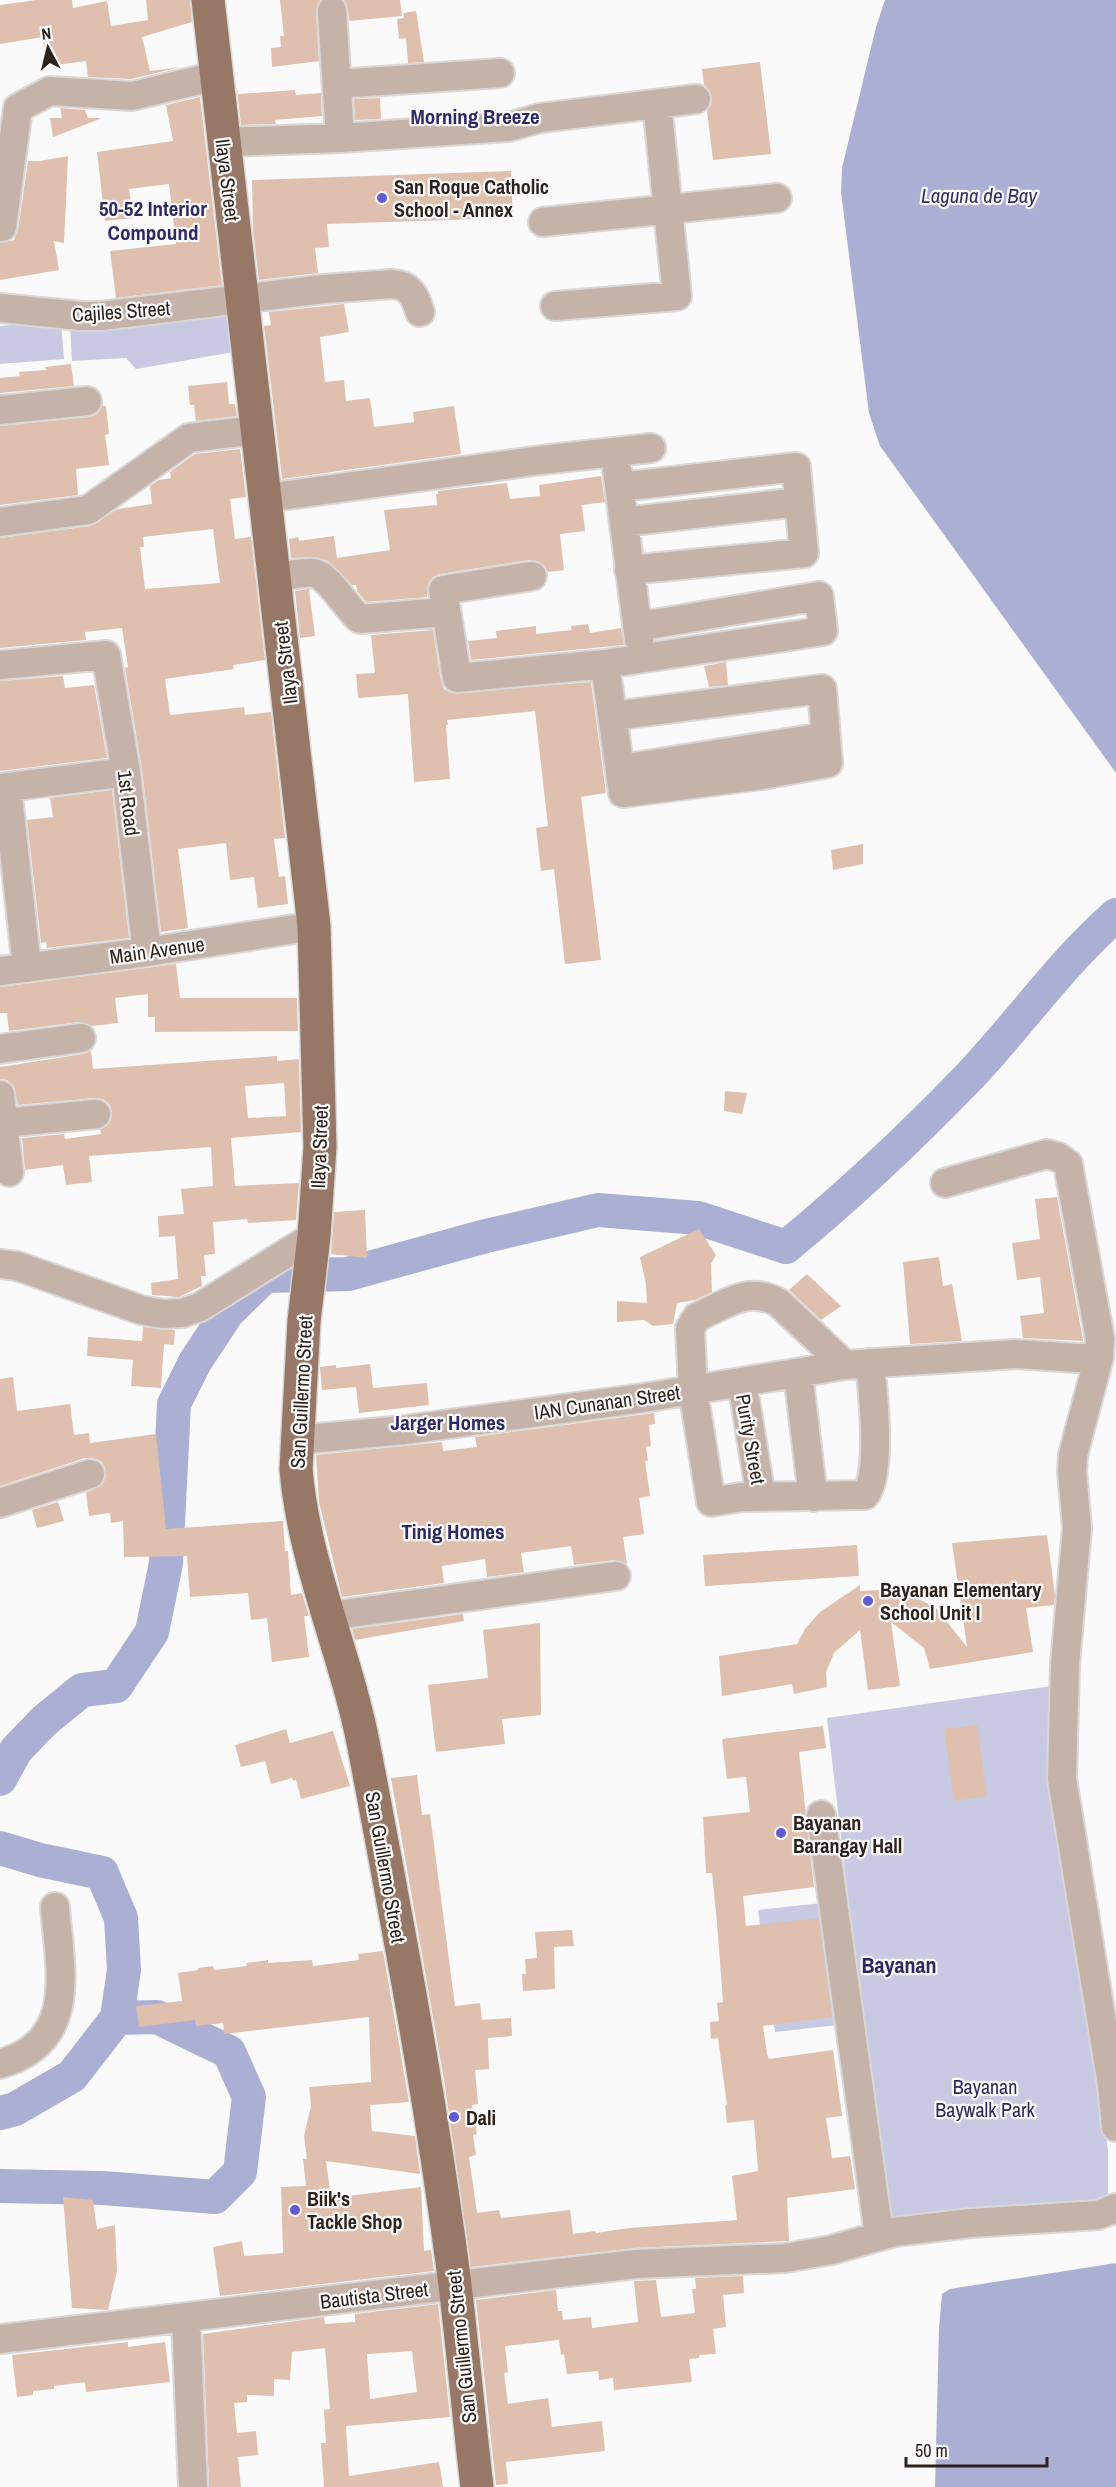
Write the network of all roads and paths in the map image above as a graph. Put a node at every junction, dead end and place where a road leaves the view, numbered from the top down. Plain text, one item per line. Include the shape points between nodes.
1 (208, 0) edge
2 (332, 11) dead end
3 (500, 73) dead end
4 (216, 76) junction
5 (337, 84) junction
6 (696, 99) dead end
7 (657, 104) junction
8 (340, 138) junction
9 (223, 142) junction
10 (777, 198) dead end
11 (667, 209) junction
12 (543, 222) dead end
13 (2, 227) dead end
14 (242, 299) junction
15 (555, 306) dead end
16 (0, 308) edge
17 (420, 312) dead end
18 (87, 401) dead end
19 (0, 410) edge
20 (258, 429) junction
21 (651, 448) dead end
22 (541, 460) junction
23 (620, 487) junction
24 (266, 498) junction
25 (799, 502) junction
26 (0, 522) edge
27 (624, 522) junction
28 (629, 570) junction
29 (532, 576) dead end
30 (275, 577) junction
31 (445, 612) junction
32 (637, 622) junction
33 (641, 658) junction
34 (605, 664) junction
35 (0, 665) edge
36 (613, 716) junction
37 (126, 772) junction
38 (4, 787) edge
39 (314, 926) junction
40 (147, 952) junction
41 (14, 969) edge
42 (81, 1038) dead end
43 (0, 1049) edge
44 (0, 1095) edge
45 (96, 1114) dead end
46 (3, 1124) junction
47 (9, 1172) dead end
48 (945, 1183) dead end
49 (313, 1244) junction
50 (0, 1264) edge
51 (1099, 1357) junction
52 (857, 1364) junction
53 (798, 1373) junction
54 (742, 1382) junction
55 (693, 1390) junction
56 (297, 1440) junction
57 (90, 1474) dead end
58 (761, 1497) junction
59 (813, 1497) junction
60 (0, 1503) edge
61 (616, 1576) dead end
62 (329, 1616) junction
63 (821, 1815) dead end
64 (55, 1907) dead end
65 (0, 2064) edge
66 (1116, 2127) edge
67 (1116, 2208) edge
68 (879, 2235) junction
69 (454, 2284) junction
70 (186, 2319) junction
71 (0, 2339) edge
72 (193, 2487) edge
73 (477, 2487) edge

1 - 4 main road, Ilaya Street
2 - 5 street
3 - 5 street
4 - 9 main road, Ilaya Street
4 - 13 street via 132,96 50,91 18,108
5 - 8 street
6 - 7 street
7 - 8 street via 540,118 508,127
7 - 11 street
8 - 9 street
9 - 14 main road, Ilaya Street
10 - 11 street
11 - 12 street
11 - 15 street via 677,296
14 - 16 street, Cajiles Street via 101,316
14 - 17 street, Cajiles Street via 402,285 416,297
14 - 20 main road, Ilaya Street
18 - 19 street
20 - 24 main road, Ilaya Street
20 - 26 street via 189,438 88,510
21 - 22 street
22 - 23 street via 556,471 616,465
22 - 24 street
23 - 25 street via 796,467
23 - 27 street
24 - 30 main road, Ilaya Street
25 - 27 street
25 - 28 street via 804,553
27 - 28 street
28 - 32 street
29 - 31 street via 443,590
30 - 31 street via 323,575 360,619
30 - 39 main road, Ilaya Street
31 - 34 street via 457,678
32 - 33 street
32 - 33 street via 654,624 819,596 822,606 823,631
33 - 34 street
34 - 36 street
35 - 37 street, 1st Road via 106,655
36 - 36 street via 623,793 828,763 822,689
37 - 38 street
37 - 40 street, 1st Road
38 - 41 street
39 - 40 street, Main Avenue
39 - 49 main road, Ilaya Street via 321,1124
40 - 41 street, Main Avenue
42 - 43 street
44 - 46 street
45 - 46 street
46 - 47 street
48 - 51 street via 1047,1154 1068,1164 1100,1339
49 - 50 street via 200,1307 182,1313 141,1310 17,1266
49 - 56 main road, San Guillermo Street
51 - 52 street, IAN Cunanan Street via 1015,1354
51 - 66 street via 1073,1455 1077,1528 1065,1664 1062,1779
52 - 53 street, IAN Cunanan Street
52 - 55 street via 767,1296 749,1294 692,1321
52 - 59 street via 874,1429 868,1491 856,1497
53 - 54 street, IAN Cunanan Street
53 - 59 street
54 - 55 street, IAN Cunanan Street
54 - 58 street, Purity Street
55 - 56 street, IAN Cunanan Street via 404,1430
55 - 58 street via 708,1499 713,1502
56 - 62 main road, San Guillermo Street via 298,1494
57 - 60 street
58 - 59 street
61 - 62 street
62 - 69 main road, San Guillermo Street via 363,1743 421,2066
63 - 68 street
64 - 65 street via 60,1986 55,2022 31,2049
67 - 68 street, Bautista Street via 1098,2215 971,2223
68 - 69 street, Bautista Street via 831,2250 785,2258 636,2264
69 - 70 street, Bautista Street
69 - 73 main road, San Guillermo Street
70 - 71 street, Bautista Street
70 - 72 street

